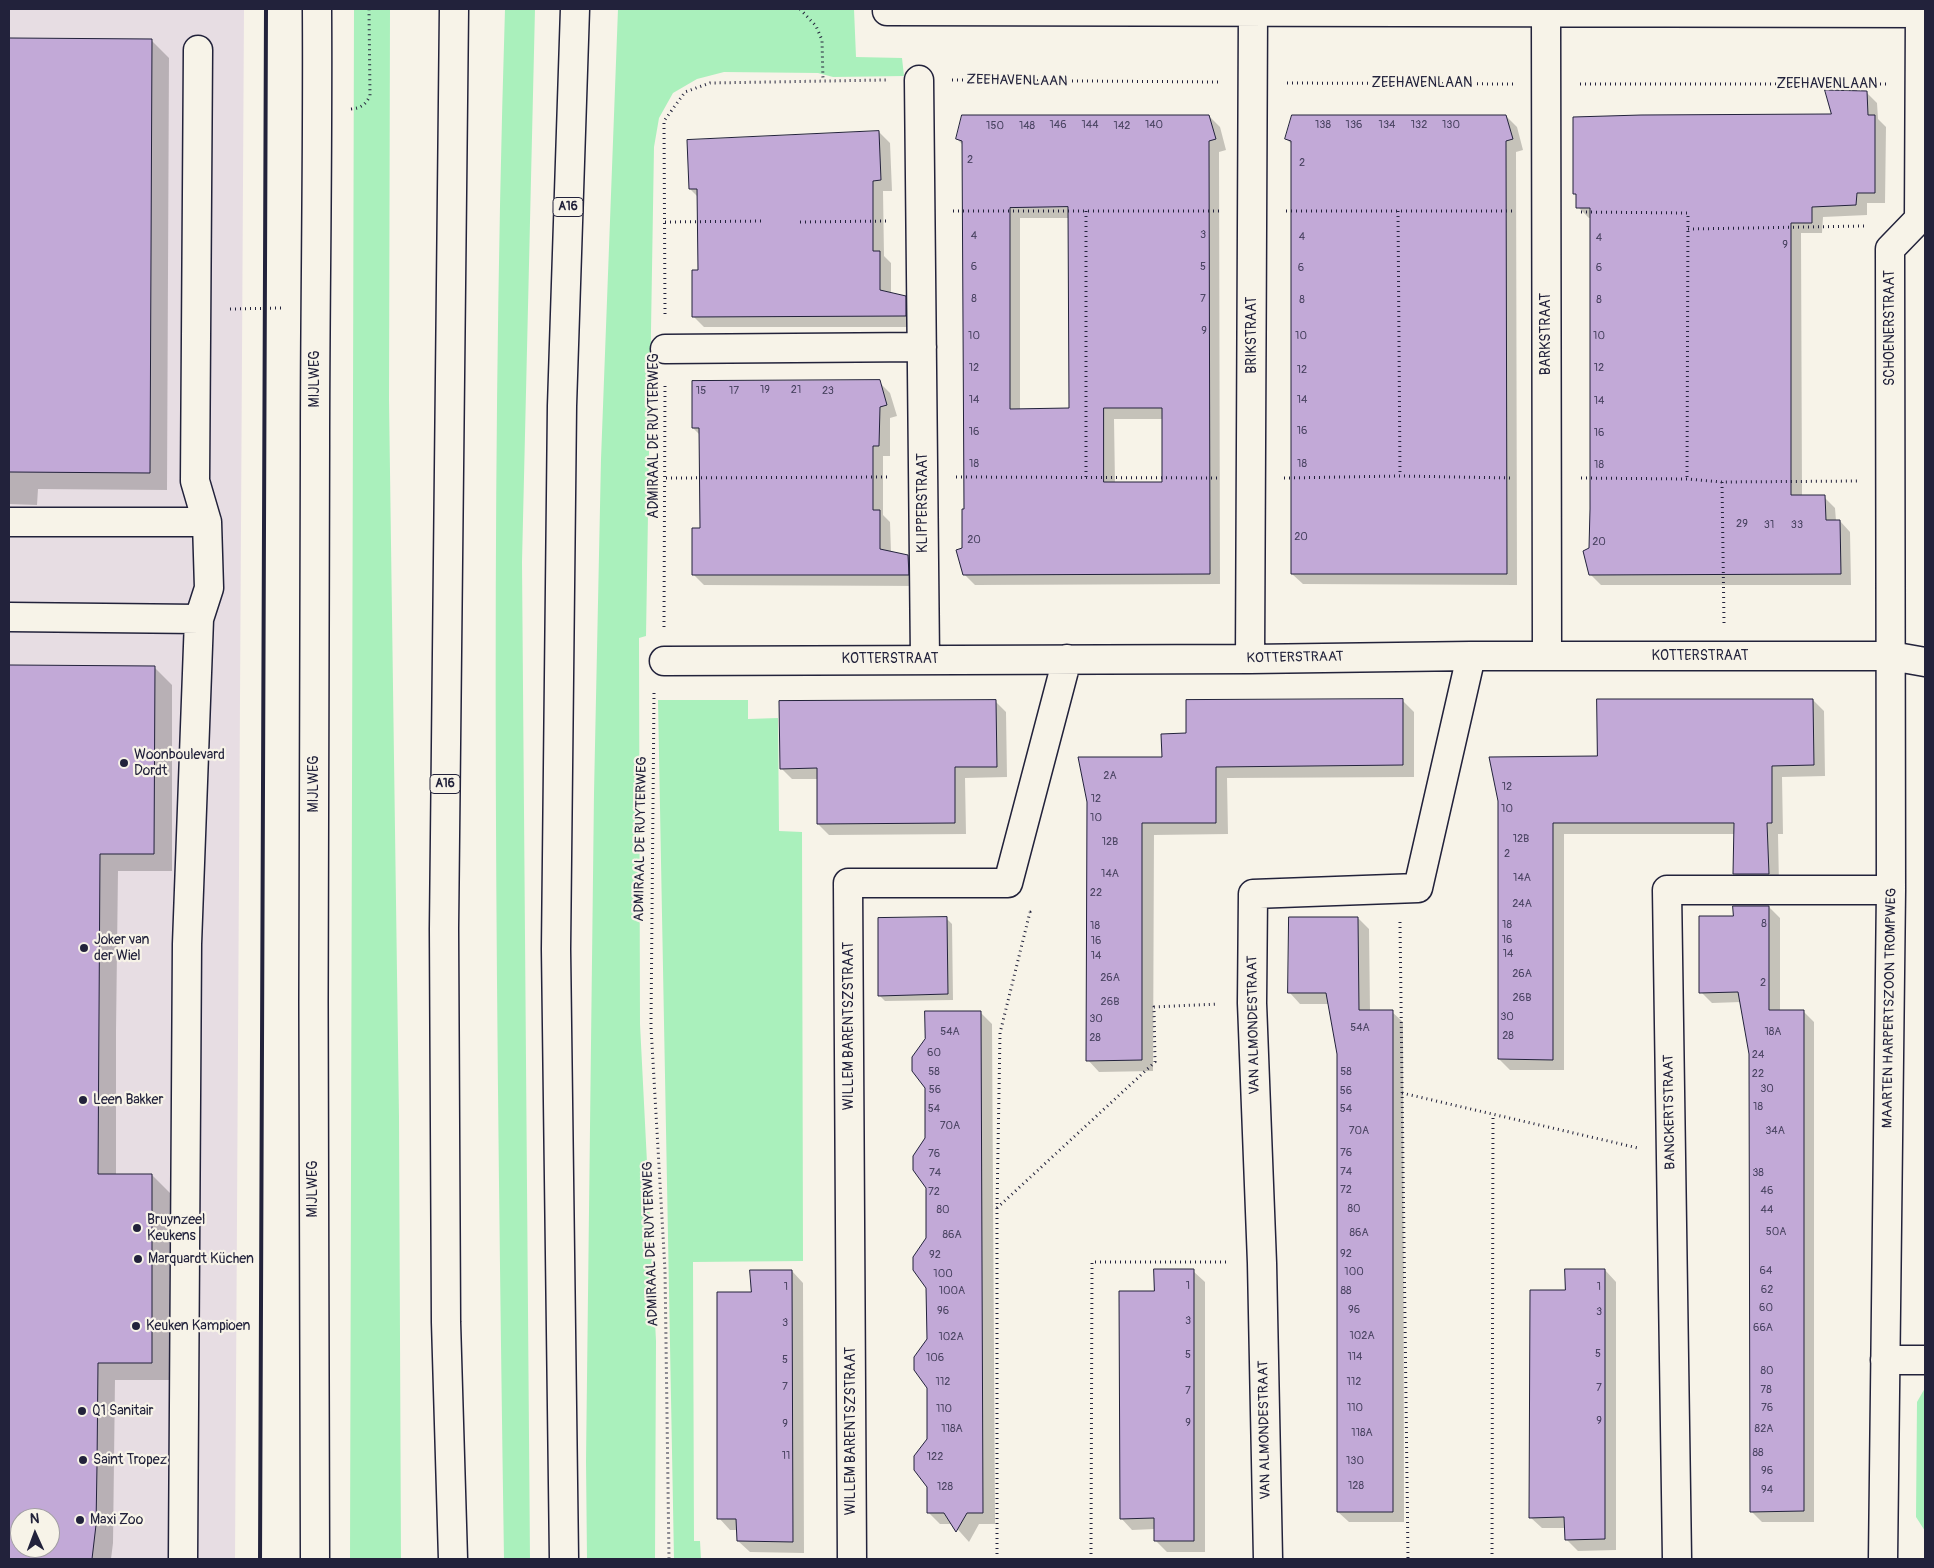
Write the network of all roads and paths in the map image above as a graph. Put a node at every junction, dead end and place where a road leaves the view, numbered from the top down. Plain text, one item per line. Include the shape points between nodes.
1 (317, 9) edge
2 (454, 9) edge
3 (575, 9) edge
4 (800, 9) edge
5 (887, 11) dead end
6 (1629, 11) edge
7 (1253, 12) junction
8 (1546, 12) junction
9 (1922, 13) edge
10 (198, 50) dead end
11 (823, 80) junction
12 (919, 80) junction
13 (1252, 83) junction
14 (1546, 84) junction
15 (1918, 84) junction
16 (664, 120) joint
17 (1086, 211) junction
18 (1252, 211) junction
19 (1398, 211) junction
20 (1546, 211) junction
21 (920, 216) junction
22 (764, 221) dead end
23 (665, 222) junction
24 (800, 222) dead end
25 (1915, 225) junction
26 (1688, 229) junction
27 (290, 308) dead end
28 (197, 310) junction
29 (922, 347) junction
30 (665, 349) junction
31 (1400, 476) dead end
32 (1086, 477) dead end
33 (1687, 479) dead end
34 (1722, 482) dead end
35 (9, 522) edge
36 (208, 522) junction
37 (9, 617) edge
38 (199, 619) junction
39 (1471, 656) junction
40 (1547, 656) junction
41 (1725, 656) junction
42 (1891, 656) junction
43 (925, 659) junction
44 (1067, 659) junction
45 (1250, 659) junction
46 (664, 661) junction
47 (1925, 662) edge
48 (1008, 883) junction
49 (1400, 888) junction
50 (1892, 890) junction
51 (1252, 1003) junction
52 (1402, 1093) junction
53 (1493, 1114) junction
54 (1671, 1156) junction
55 (997, 1208) junction
56 (1262, 1262) junction
57 (1885, 1360) junction
58 (1925, 1360) edge
59 (183, 1559) edge
60 (315, 1559) edge
61 (453, 1559) edge
62 (564, 1559) edge
63 (669, 1559) edge
64 (852, 1559) edge
65 (997, 1559) edge
66 (1091, 1559) edge
67 (1268, 1559) edge
68 (1408, 1559) edge
69 (1492, 1559) edge
70 (1677, 1559) edge
71 (1882, 1559) edge

1 - 60 main road, MIJLWEG via 312,1179
2 - 61 main road, A16 via 444,928 446,1322
3 - 62 main road, A16 via 562,406 556,949
4 - 11 path via 816,26 822,40
5 - 7 main road
6 - 8 main road
6 - 9 main road
7 - 8 main road
7 - 13 main road, BRIKSTRAAT
8 - 14 main road, BARKSTRAAT
9 - 15 main road
10 - 28 main road
11 - 12 path, ZEEHAVENLAAN
11 - 16 path, ZEEHAVENLAAN via 710,83 685,92
12 - 13 path, ZEEHAVENLAAN
12 - 21 main road, KLIPPERSTRAAT
13 - 14 path, ZEEHAVENLAAN
13 - 18 main road, BRIKSTRAAT
14 - 15 path, ZEEHAVENLAAN
14 - 20 main road, BARKSTRAAT
15 - 25 main road via 1919,219
16 - 23 path, ADMIRAAL DE RUYTERWEG
17 - 18 path
17 - 21 path
17 - 32 path
18 - 19 path
18 - 45 main road, BRIKSTRAAT
19 - 20 path
19 - 31 path
20 - 26 path via 1688,213
20 - 40 main road, BARKSTRAAT
21 - 24 path
21 - 29 main road, KLIPPERSTRAAT
22 - 23 path
23 - 30 path, ADMIRAAL DE RUYTERWEG
25 - 26 path
25 - 42 main road, SCHOENERSTRAAT via 1890,249
26 - 33 path
27 - 28 path
28 - 36 main road via 194,481
29 - 30 main road
29 - 43 main road, KLIPPERSTRAAT
30 - 46 path, ADMIRAAL DE RUYTERWEG
34 - 41 path
35 - 36 main road
36 - 38 main road via 209,588
37 - 38 main road
38 - 59 main road via 186,944
39 - 40 main road, KOTTERSTRAAT
39 - 45 main road, KOTTERSTRAAT
39 - 49 main road, VAN ALMONDESTRAAT via 1418,888
40 - 41 main road, KOTTERSTRAAT
41 - 42 main road, KOTTERSTRAAT
42 - 47 main road, KOTTERSTRAAT
42 - 50 main road, MAARTEN HARPERTSZOON TROMPWEG
43 - 44 main road, KOTTERSTRAAT
43 - 46 main road, KOTTERSTRAAT
44 - 45 main road, KOTTERSTRAAT
44 - 48 main road
46 - 63 path, ADMIRAAL DE RUYTERWEG via 654,676 651,1027 665,1270
48 - 55 path via 1006,914 1030,912 1000,1033
48 - 64 main road, WILLEM BARENTSZSTRAAT via 848,883
49 - 51 main road, VAN ALMONDESTRAAT via 1253,894
49 - 52 path
50 - 54 main road, BANCKERTSTRAAT via 1667,890
50 - 57 main road, MAARTEN HARPERTSZOON TROMPWEG
51 - 55 path via 1154,1007 1155,1062
51 - 56 main road, VAN ALMONDESTRAAT
52 - 53 path
52 - 68 path
53 - 54 path
53 - 69 path
54 - 70 main road, BANCKERTSTRAAT
55 - 65 path
56 - 66 path via 1092,1262
56 - 67 main road, VAN ALMONDESTRAAT
57 - 58 main road
57 - 71 main road, MAARTEN HARPERTSZOON TROMPWEG

